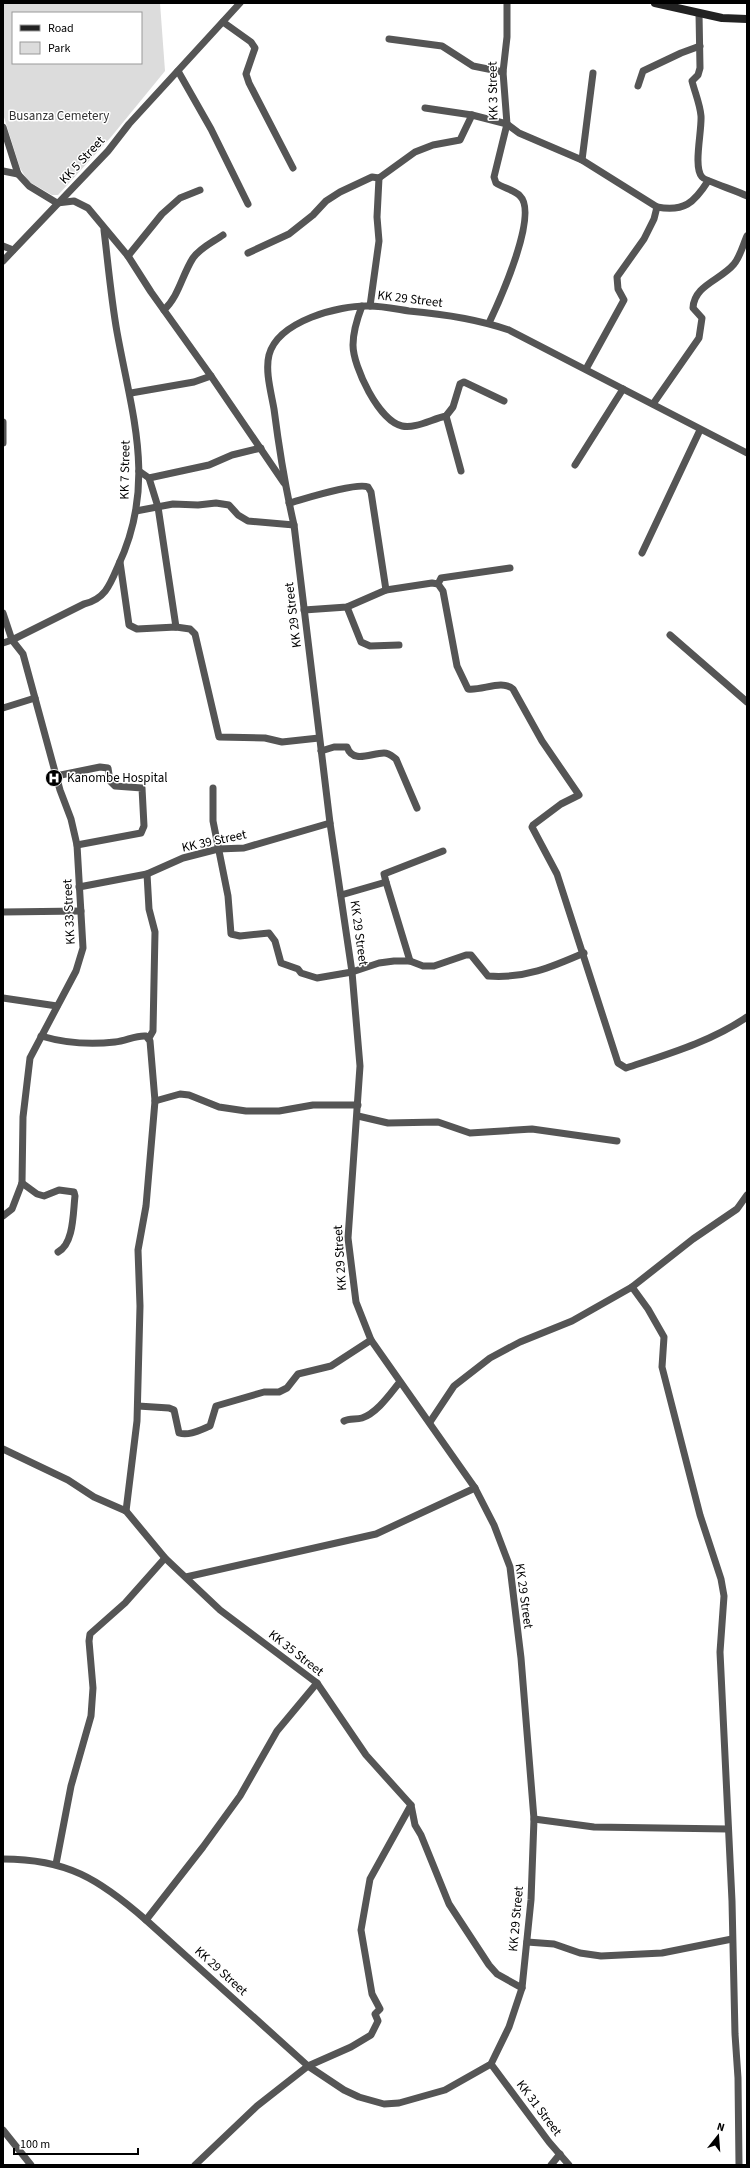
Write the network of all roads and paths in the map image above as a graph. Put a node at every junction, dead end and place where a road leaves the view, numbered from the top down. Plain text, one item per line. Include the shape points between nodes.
1 (240, 3) edge
2 (507, 3) edge
3 (655, 3) edge
4 (699, 13) junction
5 (747, 19) edge
6 (224, 22) junction
7 (389, 39) dead end
8 (700, 46) junction
9 (178, 71) junction
10 (503, 72) junction
11 (593, 73) dead end
12 (638, 86) dead end
13 (425, 108) dead end
14 (472, 115) junction
15 (507, 124) junction
16 (3, 127) edge
17 (582, 160) junction
18 (293, 168) dead end
19 (3, 171) edge
20 (18, 174) junction
21 (379, 178) junction
22 (708, 181) junction
23 (200, 190) dead end
24 (747, 196) edge
25 (57, 204) junction
26 (248, 204) dead end
27 (657, 207) junction
28 (104, 230) junction
29 (223, 235) dead end
30 (747, 236) edge
31 (3, 246) edge
32 (12, 250) junction
33 (248, 253) dead end
34 (128, 256) junction
35 (3, 261) edge
36 (362, 306) junction
37 (370, 306) junction
38 (164, 310) junction
39 (489, 323) junction
40 (586, 369) junction
41 (211, 376) junction
42 (622, 389) junction
43 (131, 393) junction
44 (504, 401) dead end
45 (654, 404) junction
46 (446, 416) junction
47 (3, 422) edge
48 (700, 430) junction
49 (3, 443) edge
50 (261, 448) junction
51 (747, 454) edge
52 (575, 465) dead end
53 (139, 471) junction
54 (461, 471) dead end
55 (149, 478) junction
56 (285, 485) junction
57 (289, 503) junction
58 (158, 507) junction
59 (136, 511) junction
60 (294, 525) junction
61 (642, 553) dead end
62 (120, 562) junction
63 (510, 568) dead end
64 (438, 584) junction
65 (386, 590) junction
66 (347, 607) junction
67 (304, 610) junction
68 (3, 613) edge
69 (176, 628) junction
70 (670, 636) dead end
71 (12, 640) junction
72 (3, 642) edge
73 (399, 645) dead end
74 (35, 698) junction
75 (747, 702) edge
76 (3, 708) edge
77 (319, 738) junction
78 (321, 751) junction
79 (56, 776) junction
80 (213, 788) dead end
81 (418, 808) dead end
82 (330, 823) junction
83 (77, 845) junction
84 (218, 850) junction
85 (443, 851) dead end
86 (146, 874) junction
87 (386, 882) junction
88 (79, 886) junction
89 (341, 895) junction
90 (81, 911) junction
91 (3, 912) edge
92 (584, 953) junction
93 (410, 961) junction
94 (352, 972) junction
95 (3, 998) edge
96 (57, 1006) junction
97 (747, 1017) edge
98 (41, 1036) junction
99 (149, 1038) junction
100 (155, 1101) junction
101 (358, 1105) junction
102 (358, 1116) junction
103 (617, 1141) dead end
104 (22, 1183) junction
105 (747, 1195) edge
106 (3, 1216) edge
107 (58, 1252) dead end
108 (632, 1287) junction
109 (371, 1340) junction
110 (399, 1383) junction
111 (138, 1406) junction
112 (344, 1421) dead end
113 (430, 1422) junction
114 (3, 1449) edge
115 (475, 1488) junction
116 (126, 1511) junction
117 (165, 1558) junction
118 (186, 1577) junction
119 (317, 1683) junction
120 (411, 1805) junction
121 (534, 1819) junction
122 (728, 1829) junction
123 (3, 1859) edge
124 (56, 1864) junction
125 (146, 1920) junction
126 (732, 1939) junction
127 (527, 1942) junction
128 (522, 1988) junction
129 (491, 2064) junction
130 (308, 2066) junction
131 (3, 2130) edge
132 (560, 2154) junction
133 (31, 2165) edge
134 (195, 2165) edge
135 (552, 2165) edge
136 (569, 2165) edge
137 (739, 2165) edge

1 - 6 street, KK 5 Street
2 - 10 street, KK 3 Street
3 - 4 main road
4 - 5 main road via 722,18
4 - 8 street
6 - 9 street, KK 5 Street
6 - 18 street via 251,42 255,48 246,74 248,83
7 - 10 street via 442,46 473,66
8 - 12 street via 643,71
8 - 22 street via 699,72 692,81 701,116 698,157 700,172
9 - 25 street, KK 5 Street via 108,151
9 - 26 street via 211,129
10 - 15 street, KK 3 Street
11 - 17 street
13 - 14 street
14 - 15 street
14 - 21 street via 460,140 433,145 415,152
15 - 17 street via 520,133
15 - 39 street, KK 3 Street via 494,177 496,183 520,196 525,206 525,221 511,272
16 - 20 street
17 - 27 street
19 - 20 street
20 - 25 street via 29,186
21 - 33 street via 372,177 340,192 289,234
21 - 37 street via 379,241
22 - 24 street
22 - 27 street via 691,202 681,208 670,210
23 - 34 street via 180,198 162,214
25 - 28 street, KK 7 Street via 74,201 88,208 100,220
25 - 32 street, KK 5 Street
27 - 40 street via 644,240 618,277 618,289 624,300
28 - 34 street, KK 7 Street
28 - 43 street, KK 7 Street via 117,331
29 - 38 street via 193,258 173,300
30 - 45 street via 735,263 696,294 693,308 702,318 699,338
31 - 32 street
32 - 35 street, KK 5 Street
34 - 38 street, KK 7 Street
36 - 37 street, KK 29 Street
36 - 46 street via 354,330 354,355 377,405 393,423 401,426 414,427
36 - 56 street, KK 29 Street via 300,322 276,339 270,352 269,375
37 - 39 street, KK 29 Street via 442,314
38 - 41 street, KK 7 Street
39 - 40 street, KK 29 Street via 509,330
40 - 42 street, KK 29 Street
41 - 43 street via 194,382
41 - 50 street, KK 7 Street
42 - 45 street, KK 29 Street
42 - 52 street
43 - 53 street, KK 7 Street via 137,431
44 - 46 street via 464,382 460,384
45 - 48 street, KK 29 Street
46 - 54 street
47 - 49 street
48 - 51 street, KK 29 Street
48 - 61 street
50 - 55 street via 232,455 209,465
50 - 56 street, KK 7 Street
53 - 55 street
53 - 59 street, KK 7 Street
55 - 58 street
56 - 57 street, KK 29 Street
57 - 60 street, KK 29 Street
57 - 65 street via 343,488 368,487 371,492
58 - 59 street
58 - 60 street via 216,503 229,505 248,521
58 - 69 street
59 - 62 street, KK 7 Street
60 - 67 street, KK 29 Street
62 - 69 street via 129,625 136,629
62 - 71 street, KK 7 Street via 109,586 96,601 84,604
63 - 64 street via 441,578
64 - 65 street
64 - 92 street via 443,591 457,666 468,689 509,685 542,741 579,795 561,804 532,827 557,874
65 - 66 street
66 - 67 street
66 - 73 street via 361,642 370,646
67 - 77 street, KK 29 Street
68 - 71 street, KK 33 Street
69 - 77 street via 190,629 195,634 220,737 264,738 282,742
70 - 75 street
71 - 72 street, KK 7 Street
71 - 74 street, KK 33 Street via 23,654
74 - 76 street
74 - 79 street, KK 33 Street
77 - 78 street, KK 29 Street
78 - 81 street via 343,746 355,756 386,753 390,755 396,759
78 - 82 street, KK 29 Street
79 - 83 street, KK 33 Street
79 - 83 street via 100,767 108,768 110,781 115,786 142,788 144,826 141,833
80 - 84 street via 212,821
82 - 84 street, KK 39 Street via 244,848
82 - 89 street, KK 29 Street
83 - 88 street, KK 33 Street
84 - 86 street, KK 39 Street via 183,858
84 - 94 street via 228,896 231,934 269,934 275,941 281,963 310,976 317,978
85 - 87 street via 384,874
86 - 88 street, KK 39 Street
86 - 99 street via 155,939 153,1031
87 - 89 street
87 - 93 street
88 - 90 street, KK 33 Street
89 - 94 street, KK 29 Street
90 - 91 street
90 - 96 street, KK 33 Street via 83,948 76,971
92 - 93 street via 538,972 496,976 488,976 471,955 434,966 423,966
92 - 97 street via 618,1063 622,1067 626,1068 701,1043
93 - 94 street via 378,963
94 - 101 street, KK 29 Street via 360,1066
95 - 96 street
96 - 98 street, KK 33 Street
98 - 99 street via 77,1043 117,1042 141,1036
98 - 104 street, KK 33 Street via 30,1058 23,1117
99 - 100 street
100 - 101 street via 180,1094 219,1107 246,1111 279,1111 313,1105
100 - 111 street via 146,1206 138,1250
101 - 102 street, KK 29 Street
102 - 103 street via 388,1122 438,1122 470,1133 532,1129
102 - 109 street, KK 29 Street via 348,1238 356,1302
104 - 106 street, KK 33 Street via 12,1209
104 - 107 street via 44,1196 59,1190 74,1192 67,1245
105 - 108 street via 737,1209 693,1239
108 - 113 street via 572,1321 520,1342 490,1358 454,1386
108 - 122 street via 664,1337 662,1367 700,1515 721,1579 724,1596 720,1652
109 - 110 street, KK 29 Street
109 - 111 street via 331,1366 298,1374 287,1388 279,1392 264,1392 216,1406 210,1426 198,1431 184,1434 179,1432 174,1410
110 - 112 street via 368,1414 362,1418
110 - 113 street, KK 29 Street
111 - 116 street
113 - 115 street, KK 29 Street
114 - 116 street, KK 35 Street
115 - 118 street via 376,1534
115 - 121 street, KK 29 Street via 494,1524 510,1567 521,1658
116 - 117 street, KK 35 Street
117 - 118 street, KK 35 Street
117 - 124 street via 125,1604 90,1634 93,1688 90,1716 71,1786
118 - 119 street, KK 35 Street via 220,1610
119 - 120 street, KK 35 Street via 366,1755
119 - 125 street via 277,1731 240,1796
120 - 128 street via 415,1825 449,1904 489,1965 497,1974
120 - 130 street via 370,1880 361,1930 372,1994 380,2009 375,2014 378,2021 371,2035
121 - 122 street via 594,1827
121 - 127 street, KK 29 Street
122 - 126 street
123 - 124 street, KK 29 Street via 36,1860
124 - 125 street, KK 29 Street via 83,1874 102,1885
125 - 130 street, KK 29 Street
126 - 127 street via 662,1953 601,1956 580,1953 554,1944
126 - 137 street
127 - 128 street, KK 29 Street
128 - 129 street, KK 29 Street via 509,2027
129 - 130 street, KK 29 Street via 445,2090 399,2103 384,2104 344,2090
129 - 132 street, KK 31 Street
130 - 134 street via 257,2106
131 - 133 street
132 - 135 street
132 - 136 street, KK 31 Street

